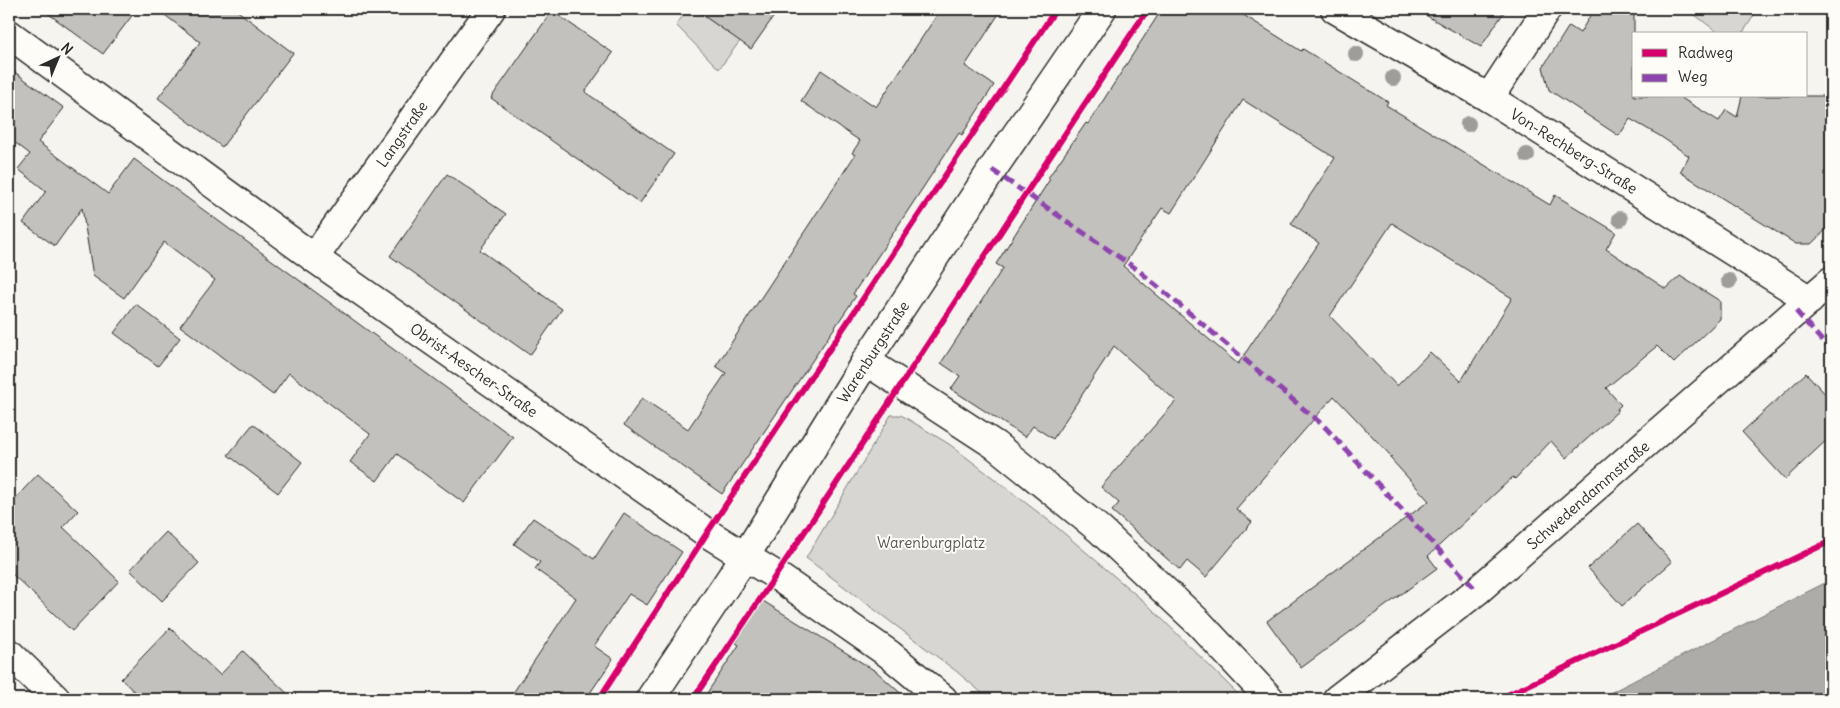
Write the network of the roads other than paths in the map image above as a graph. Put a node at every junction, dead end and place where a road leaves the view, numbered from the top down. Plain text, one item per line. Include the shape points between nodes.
1 (491, 9) edge
2 (1102, 9) edge
3 (1335, 9) edge
4 (1547, 9) edge
5 (9, 34) edge
6 (1489, 98) junction
7 (314, 258) junction
8 (1831, 281) edge
9 (1810, 300) junction
10 (866, 362) junction
11 (746, 556) junction
12 (9, 653) edge
13 (56, 699) edge
14 (650, 699) edge
15 (943, 699) edge
16 (1270, 699) edge
17 (1337, 699) edge

1 - 7 street, Langstraße
2 - 10 street, Warenburgstraße
3 - 6 street, Von-Rechberg-Straße
4 - 6 street
5 - 7 street, Obrist-Aescher-Straße
6 - 9 street, Von-Rechberg-Straße
7 - 11 street, Obrist-Aescher-Straße via 698,527
8 - 9 street, Schwedendammstraße
9 - 17 street, Schwedendammstraße via 1477,591
10 - 11 street, Warenburgstraße
10 - 16 street via 995,445 1099,529 1199,623
11 - 14 street, Warenburgstraße
11 - 15 street, Obrist-Aescher-Straße via 889,654
12 - 13 street

